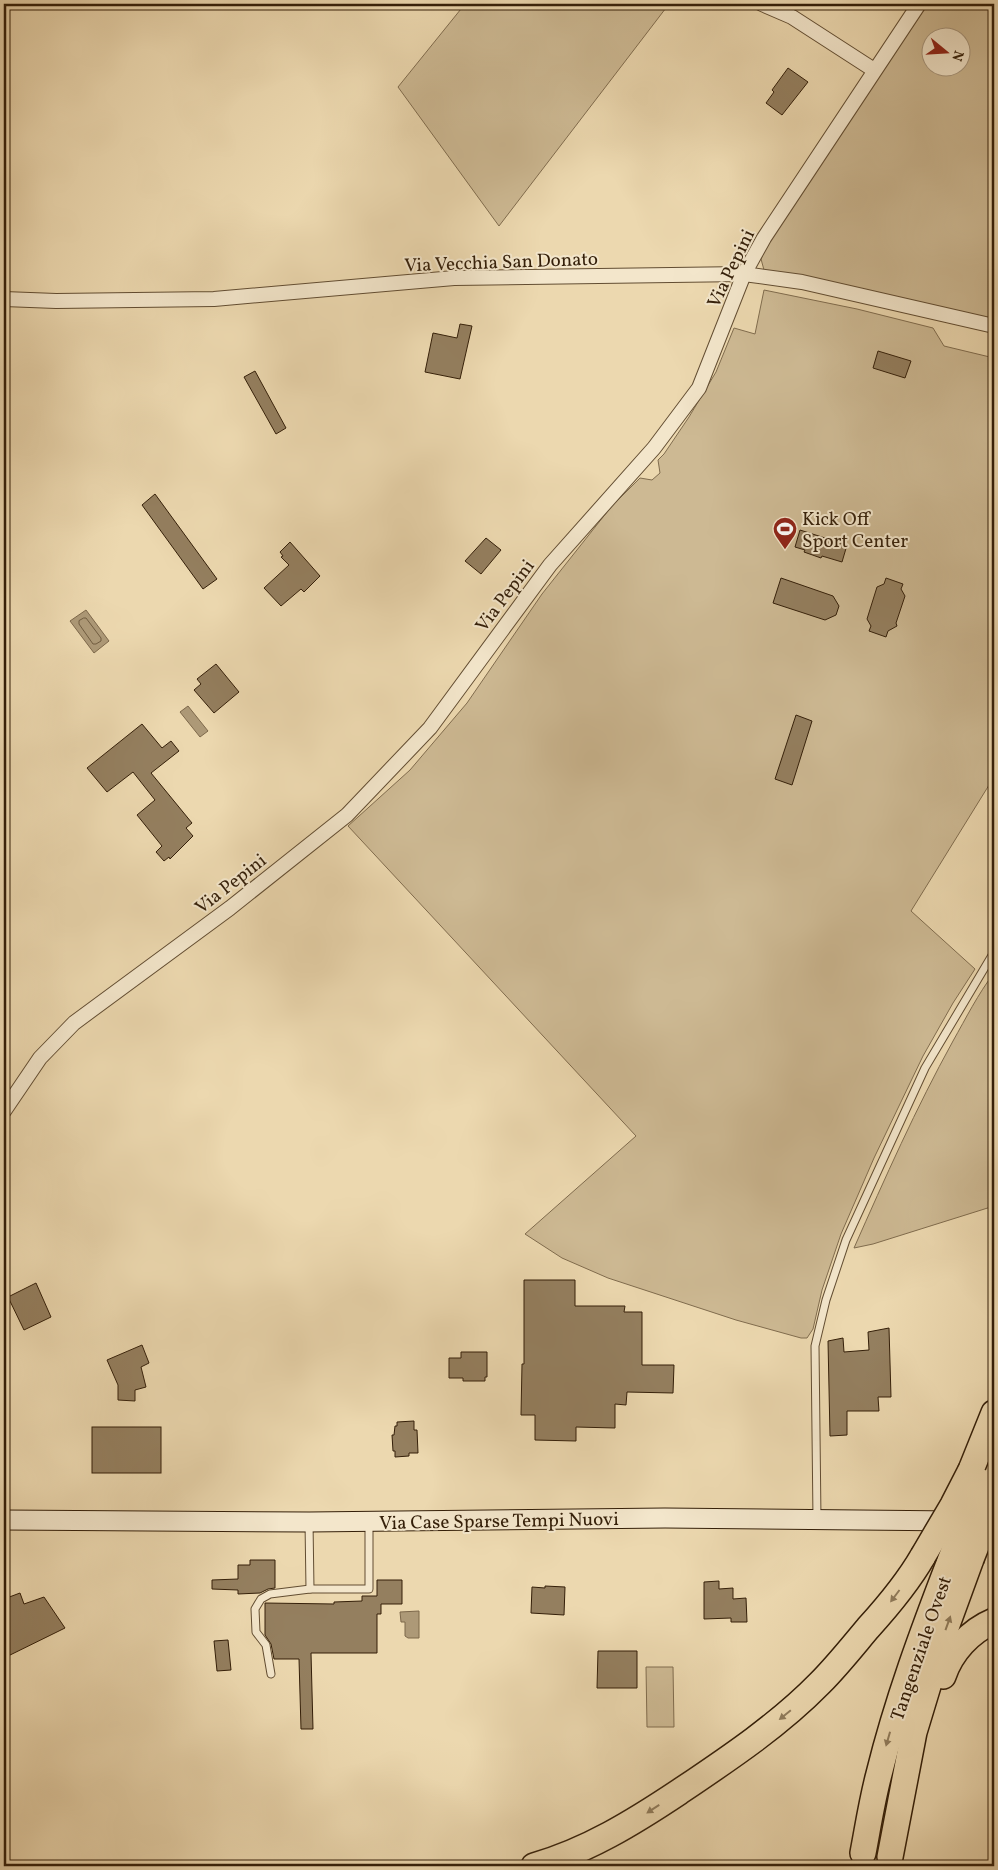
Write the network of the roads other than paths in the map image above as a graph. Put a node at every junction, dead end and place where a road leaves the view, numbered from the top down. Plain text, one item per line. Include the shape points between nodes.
1 (762, 4) edge
2 (919, 4) edge
3 (874, 70) junction
4 (744, 274) junction
5 (4, 299) edge
6 (994, 326) edge
7 (994, 952) edge
8 (4, 1112) edge
9 (994, 1413) edge
10 (994, 1448) edge
11 (977, 1472) junction
12 (994, 1501) edge
13 (4, 1520) edge
14 (816, 1520) junction
15 (994, 1520) edge
16 (369, 1521) junction
17 (309, 1522) junction
18 (961, 1560) junction
19 (310, 1589) junction
20 (994, 1621) edge
21 (271, 1674) dead end
22 (863, 1853) dead end
23 (534, 1866) edge

1 - 3 street via 792,17
2 - 3 street, Via Pepini
3 - 4 street, Via Pepini
4 - 5 street, Via Vecchia San Donato via 454,278 214,299
4 - 6 street, Via Vecchia San Donato via 802,282
4 - 8 street, Via Pepini via 699,388 654,448 550,566 430,728 346,816 230,908 74,1023 40,1058
7 - 14 lane via 925,1068 846,1240 826,1300 815,1346
9 - 11 highway
10 - 11 highway, Tangenziale Ovest
11 - 18 highway, Tangenziale Ovest, bridge
11 -> 23 highway, bridge via 885,1609 821,1683 791,1710 749,1743 620,1830 586,1847
12 - 18 highway, Tangenziale Ovest, bridge
13 - 17 street, Via Case Sparse Tempi Nuovi
14 - 15 street, Via Case Sparse Tempi Nuovi
14 - 16 street, Via Case Sparse Tempi Nuovi
16 - 17 street, Via Case Sparse Tempi Nuovi
16 - 19 lane via 369,1589
17 - 19 lane
20 -> 18 highway, Tangenziale Ovest via 969,1637 947,1663 925,1735 905,1823 892,1845 914,1732 944,1633
18 -> 22 highway, Tangenziale Ovest via 924,1630 898,1705 878,1776
19 - 21 lane via 270,1594 260,1599 256,1609 256,1632 266,1645

